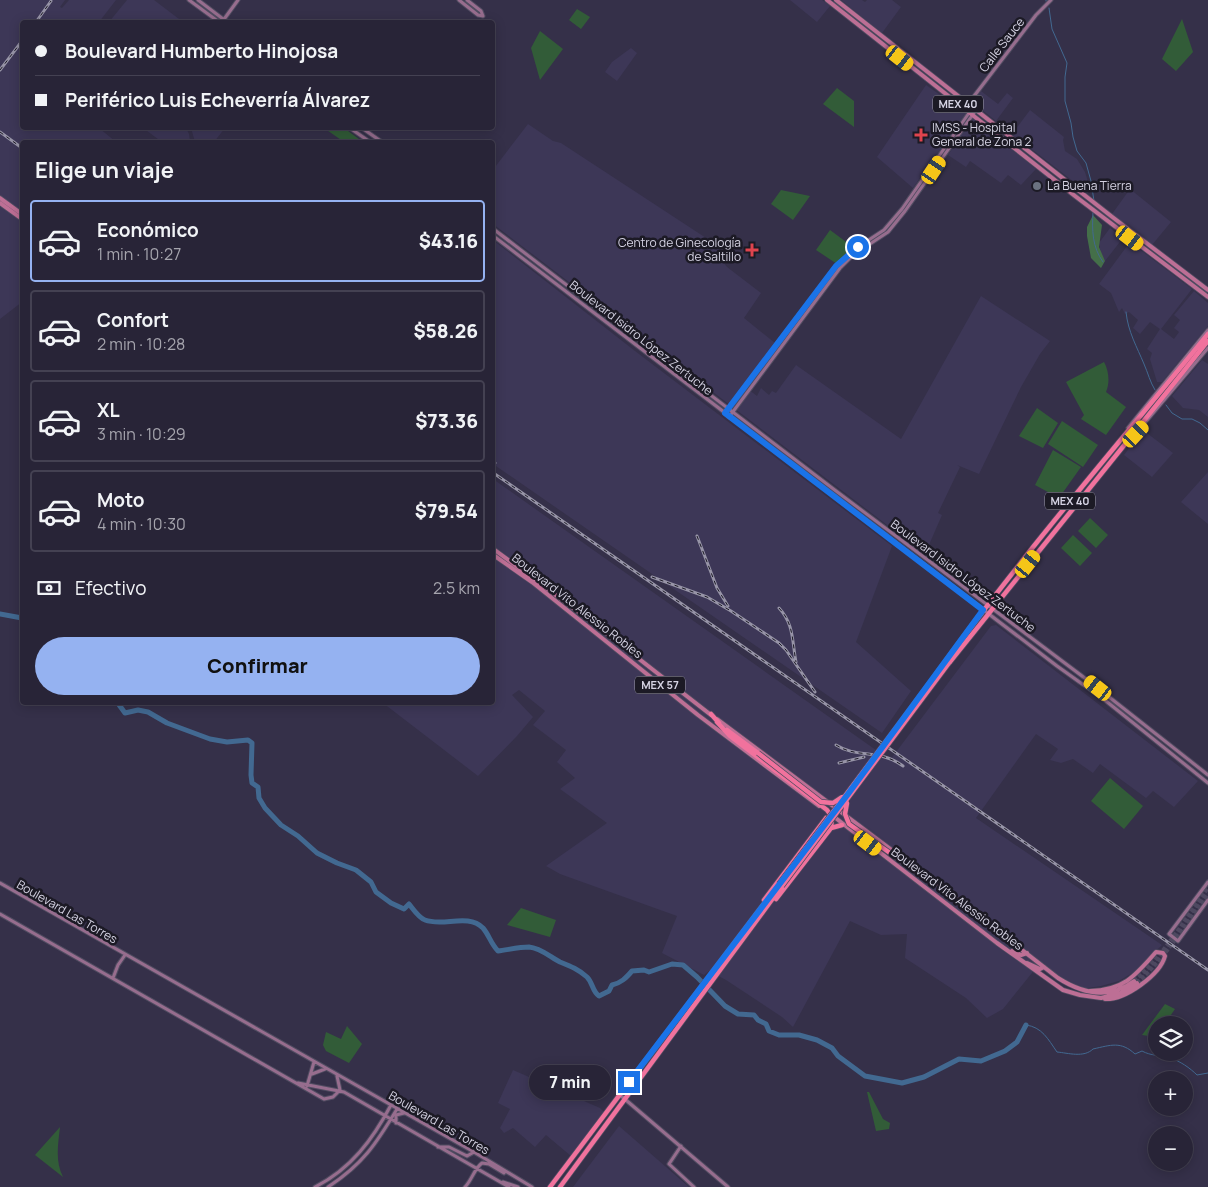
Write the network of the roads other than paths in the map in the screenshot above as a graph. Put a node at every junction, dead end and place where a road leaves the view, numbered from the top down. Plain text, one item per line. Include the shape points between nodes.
1 (189, 0) edge
2 (198, 0) edge
3 (238, 0) edge
4 (459, 0) edge
5 (467, 0) edge
6 (827, 0) edge
7 (836, 0) edge
8 (1051, 0) edge
9 (220, 20) edge
10 (221, 20) edge
11 (224, 20) edge
12 (968, 104) junction
13 (976, 110) junction
14 (971, 114) junction
15 (353, 130) edge
16 (365, 130) edge
17 (960, 130) junction
18 (367, 140) edge
19 (379, 140) edge
20 (0, 198) edge
21 (0, 203) edge
22 (20, 213) edge
23 (20, 218) edge
24 (495, 230) edge
25 (495, 237) edge
26 (527, 254) junction
27 (523, 258) junction
28 (568, 286) junction
29 (1208, 290) edge
30 (565, 291) junction
31 (1208, 297) edge
32 (604, 314) junction
33 (601, 318) junction
34 (1208, 330) edge
35 (1208, 334) edge
36 (1208, 341) edge
37 (1208, 348) edge
38 (1180, 371) junction
39 (728, 409) junction
40 (732, 412) junction
41 (725, 413) junction
42 (729, 416) junction
43 (1122, 439) junction
44 (1129, 439) junction
45 (1118, 453) junction
46 (1093, 473) junction
47 (834, 493) junction
48 (1061, 511) junction
49 (1051, 534) junction
50 (495, 550) edge
51 (495, 556) edge
52 (987, 604) junction
53 (993, 608) junction
54 (983, 610) junction
55 (989, 614) junction
56 (596, 629) junction
57 (948, 662) junction
58 (711, 714) junction
59 (717, 722) junction
60 (1208, 775) edge
61 (1208, 783) edge
62 (849, 795) junction
63 (848, 806) dead end
64 (843, 812) junction
65 (830, 814) junction
66 (851, 819) junction
67 (822, 823) junction
68 (842, 825) junction
69 (831, 828) junction
70 (849, 829) junction
71 (928, 877) junction
72 (1208, 882) edge
73 (0, 884) edge
74 (781, 885) junction
75 (1208, 900) edge
76 (770, 902) junction
77 (761, 908) junction
78 (0, 914) edge
79 (1004, 936) junction
80 (997, 942) junction
81 (1001, 946) junction
82 (1026, 953) junction
83 (125, 955) junction
84 (1023, 961) junction
85 (1044, 967) junction
86 (113, 978) junction
87 (711, 979) junction
88 (702, 990) junction
89 (1082, 991) junction
90 (1101, 998) junction
91 (314, 1062) junction
92 (326, 1069) junction
93 (311, 1075) junction
94 (337, 1075) junction
95 (307, 1087) junction
96 (340, 1090) junction
97 (620, 1095) junction
98 (625, 1099) junction
99 (391, 1106) junction
100 (397, 1109) junction
101 (404, 1113) junction
102 (385, 1116) junction
103 (390, 1120) junction
104 (396, 1123) junction
105 (681, 1146) junction
106 (438, 1147) junction
107 (474, 1152) junction
108 (477, 1169) junction
109 (512, 1176) junction
110 (497, 1180) junction
111 (526, 1186) edge
112 (316, 1187) edge
113 (328, 1187) edge
114 (464, 1187) edge
115 (509, 1187) edge
116 (518, 1187) edge
117 (532, 1187) edge
118 (550, 1187) edge
119 (560, 1187) edge
120 (694, 1187) edge
121 (728, 1187) edge

1 - 9 main road
2 - 10 main road
3 - 11 main road
4 - 5 main road via 483,16
6 - 14 main road, MEX 40
7 - 12 main road, MEX 40
8 - 12 main road, Calle Sauce
12 - 13 main road, MEX 40
12 - 14 main road
13 - 14 main road
13 - 29 main road, MEX 40
14 - 17 main road
14 - 31 main road, MEX 40
15 - 18 main road
16 - 19 main road
17 - 39 main road via 884,230 836,266
17 - 40 main road via 905,211 888,232 853,255 840,268
20 - 22 main road
21 - 23 main road
24 - 26 main road, Boulevard Isidro López Zertuche
25 - 27 main road, Boulevard Isidro López Zertuche
26 - 27 main road
26 - 28 main road, Boulevard Isidro López Zertuche
27 - 30 main road, Boulevard Isidro López Zertuche
28 - 30 main road
28 - 32 main road, Boulevard Isidro López Zertuche
30 - 33 main road, Boulevard Isidro López Zertuche
32 - 33 main road
32 - 39 main road, Boulevard Isidro López Zertuche
33 - 41 main road, Boulevard Isidro López Zertuche
34 - 43 main road via 1132,422
35 - 38 highway
36 - 38 highway
37 - 44 main road
38 - 43 highway, MEX 40
38 - 44 highway, MEX 40
39 - 40 main road, Boulevard Isidro López Zertuche
39 - 41 main road
40 - 42 main road
40 - 47 main road, Boulevard Isidro López Zertuche
41 - 42 main road, Boulevard Isidro López Zertuche
42 - 47 main road, Boulevard Isidro López Zertuche
43 - 46 highway, MEX 40
44 - 45 highway, MEX 40
45 - 46 highway
45 - 49 highway, MEX 40
46 - 48 highway, MEX 40
47 - 52 main road, Boulevard Isidro López Zertuche
47 - 54 main road, Boulevard Isidro López Zertuche
48 - 49 highway
48 - 52 highway, MEX 40
49 - 53 highway, MEX 40
50 - 56 main road, Boulevard Vito Alessio Robles / MEX 57
51 - 56 main road, Boulevard Vito Alessio Robles / MEX 57
52 - 53 main road, Boulevard Isidro López Zertuche
52 - 54 highway, MEX 40
53 - 55 highway, MEX 40
53 - 60 main road, Boulevard Isidro López Zertuche
54 - 55 main road, Boulevard Isidro López Zertuche
54 - 57 highway, MEX 40
55 - 57 highway, MEX 40
55 - 61 main road, Boulevard Isidro López Zertuche
56 - 58 main road, Boulevard Vito Alessio Robles / MEX 57
56 - 65 main road, Boulevard Vito Alessio Robles / MEX 57 via 698,715
57 - 62 highway, MEX 40, bridge
58 - 59 highway
58 - 64 main road, Boulevard Vito Alessio Robles / MEX 57
59 - 62 highway, bridge via 821,802 833,803
59 - 65 highway via 730,736
62 - 71 highway, bridge via 845,814 850,824
62 - 74 highway, MEX 40, bridge
63 - 66 main road
64 - 65 main road
64 - 66 main road, Boulevard Vito Alessio Robles / MEX 57
65 - 66 highway
65 - 67 highway
65 - 68 main road, Boulevard Vito Alessio Robles / MEX 57
65 - 69 highway
66 - 70 main road
66 - 71 main road, Boulevard Vito Alessio Robles
67 - 69 highway
67 - 77 highway via 767,895
68 - 69 highway
68 - 70 main road, Boulevard Vito Alessio Robles / MEX 57
69 - 76 highway via 782,892
70 - 80 main road, Boulevard Vito Alessio Robles
71 - 79 main road, Boulevard Vito Alessio Robles
72 - 75 main road via 1169,934 1178,941
73 - 83 main road, Boulevard Las Torres
74 - 76 highway, MEX 40
74 - 77 highway, MEX 40
76 - 87 highway, MEX 40
77 - 87 highway, MEX 40
78 - 86 main road, Boulevard Las Torres
79 - 80 main road
79 - 82 main road, Boulevard Vito Alessio Robles
80 - 81 main road, Boulevard Vito Alessio Robles
81 - 82 main road via 1021,955
81 - 84 main road, Boulevard Vito Alessio Robles
82 - 85 main road, Boulevard Vito Alessio Robles
83 - 86 main road, Boulevard Las Torres
83 - 91 main road, Boulevard Las Torres
84 - 85 main road via 1038,968
84 - 90 main road, Boulevard Vito Alessio Robles via 1063,990
85 - 89 main road, Boulevard Vito Alessio Robles
86 - 95 main road, Boulevard Las Torres
87 - 88 highway, MEX 40
88 - 97 highway, MEX 40
88 - 98 highway, MEX 40
89 - 90 main road, Boulevard Vito Alessio Robles via 1108,993 1136,982 1121,993
89 - 90 main road via 1119,986 1132,978 1156,952 1163,953 1161,964 1135,989 1117,998
91 - 92 main road, Boulevard Las Torres
91 - 93 main road
92 - 93 main road
92 - 94 main road, Boulevard Las Torres
93 - 95 main road
94 - 96 main road
94 - 99 main road, Boulevard Las Torres
95 - 96 main road, Boulevard Las Torres
95 - 96 main road, Boulevard Las Torres via 324,1099 333,1097
96 - 102 main road, Boulevard Las Torres
97 - 98 main road
97 - 118 highway, MEX 40
98 - 105 main road
98 - 119 highway, MEX 40
99 - 100 main road, Boulevard Las Torres
99 - 102 main road
100 - 101 main road, Boulevard Las Torres
100 - 103 main road
101 - 104 main road via 396,1115
101 - 107 main road, Boulevard Las Torres
102 - 103 main road, Boulevard Las Torres
102 - 112 main road via 371,1140 353,1160
103 - 104 main road, Boulevard Las Torres
103 - 113 main road via 372,1150
104 - 106 main road, Boulevard Las Torres
105 - 120 main road via 669,1164
105 - 121 main road
106 - 107 main road via 449,1147 467,1156
106 - 108 main road, Boulevard Las Torres
107 - 109 main road, Boulevard Las Torres
108 - 109 main road via 484,1163
108 - 110 main road, Boulevard Las Torres
108 - 114 main road
109 - 111 main road, Boulevard Las Torres
110 - 115 main road, Boulevard Las Torres
110 - 116 main road
111 - 117 main road, Boulevard Las Torres

